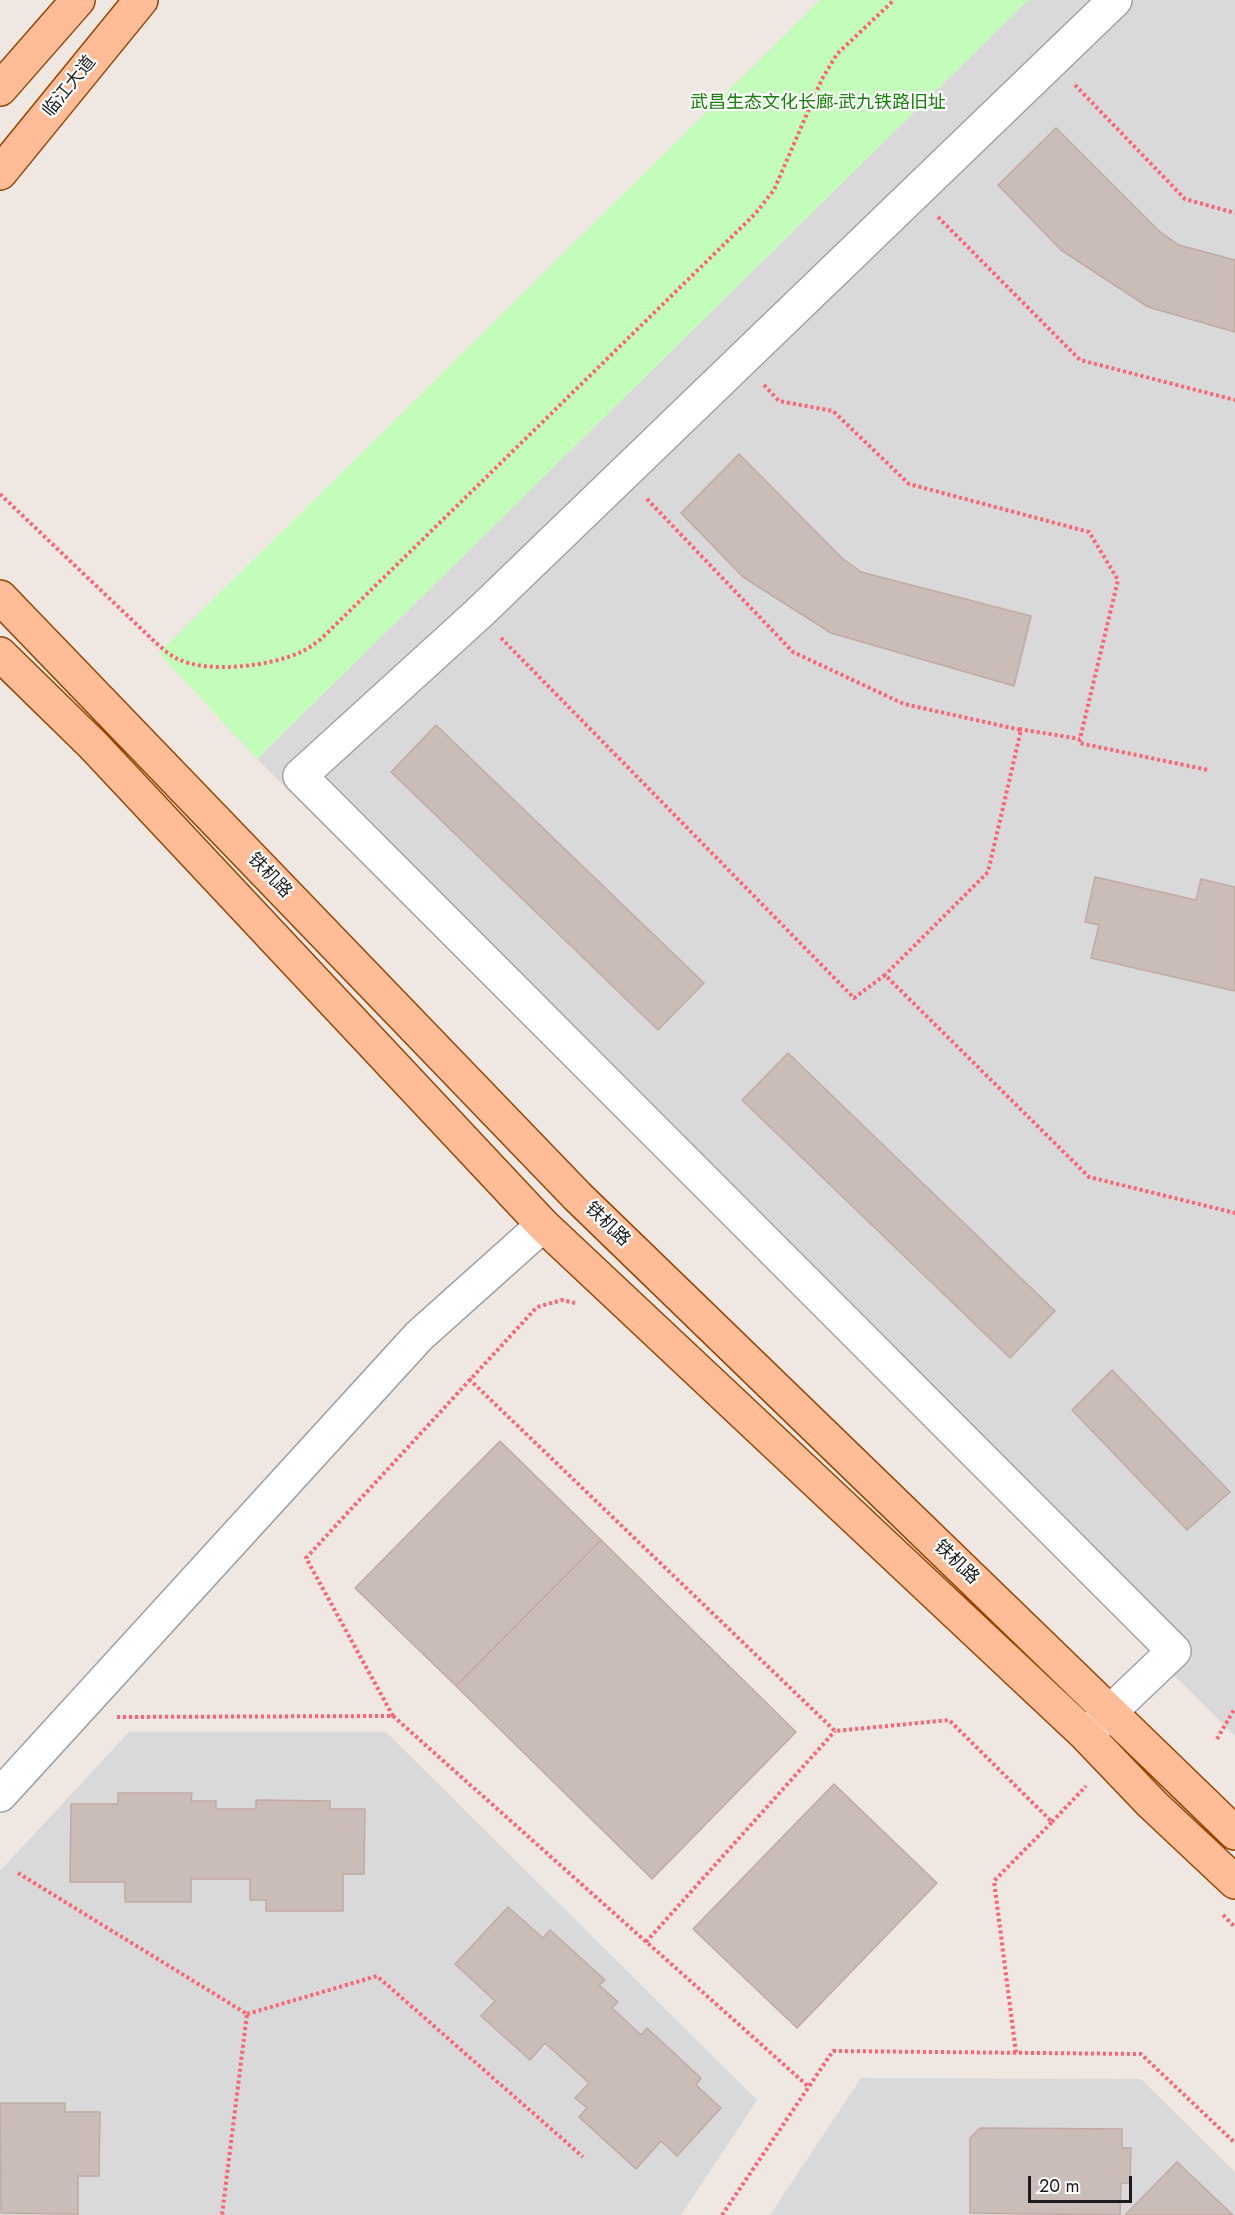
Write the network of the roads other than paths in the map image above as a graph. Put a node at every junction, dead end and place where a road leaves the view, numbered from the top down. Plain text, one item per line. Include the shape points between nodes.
1 (78, 0) edge
2 (141, 0) edge
3 (1115, 0) edge
4 (0, 89) edge
5 (0, 173) edge
6 (0, 597) edge
7 (0, 654) edge
8 (543, 1225) junction
9 (1110, 1712) junction
10 (1086, 1735) junction
11 (0, 1795) edge
12 (1235, 1833) edge
13 (1235, 1882) edge

1 - 4 main road
2 - 5 main road, 临江大道
3 - 9 street via 477,614 300,776 1174,1651
6 - 9 main road, 铁机路 via 578,1197
7 - 8 main road, 铁机路 via 93,745
8 - 10 main road, 铁机路
8 - 11 street via 419,1336
9 - 10 street
9 - 12 main road, 铁机路
10 - 13 main road, 铁机路

